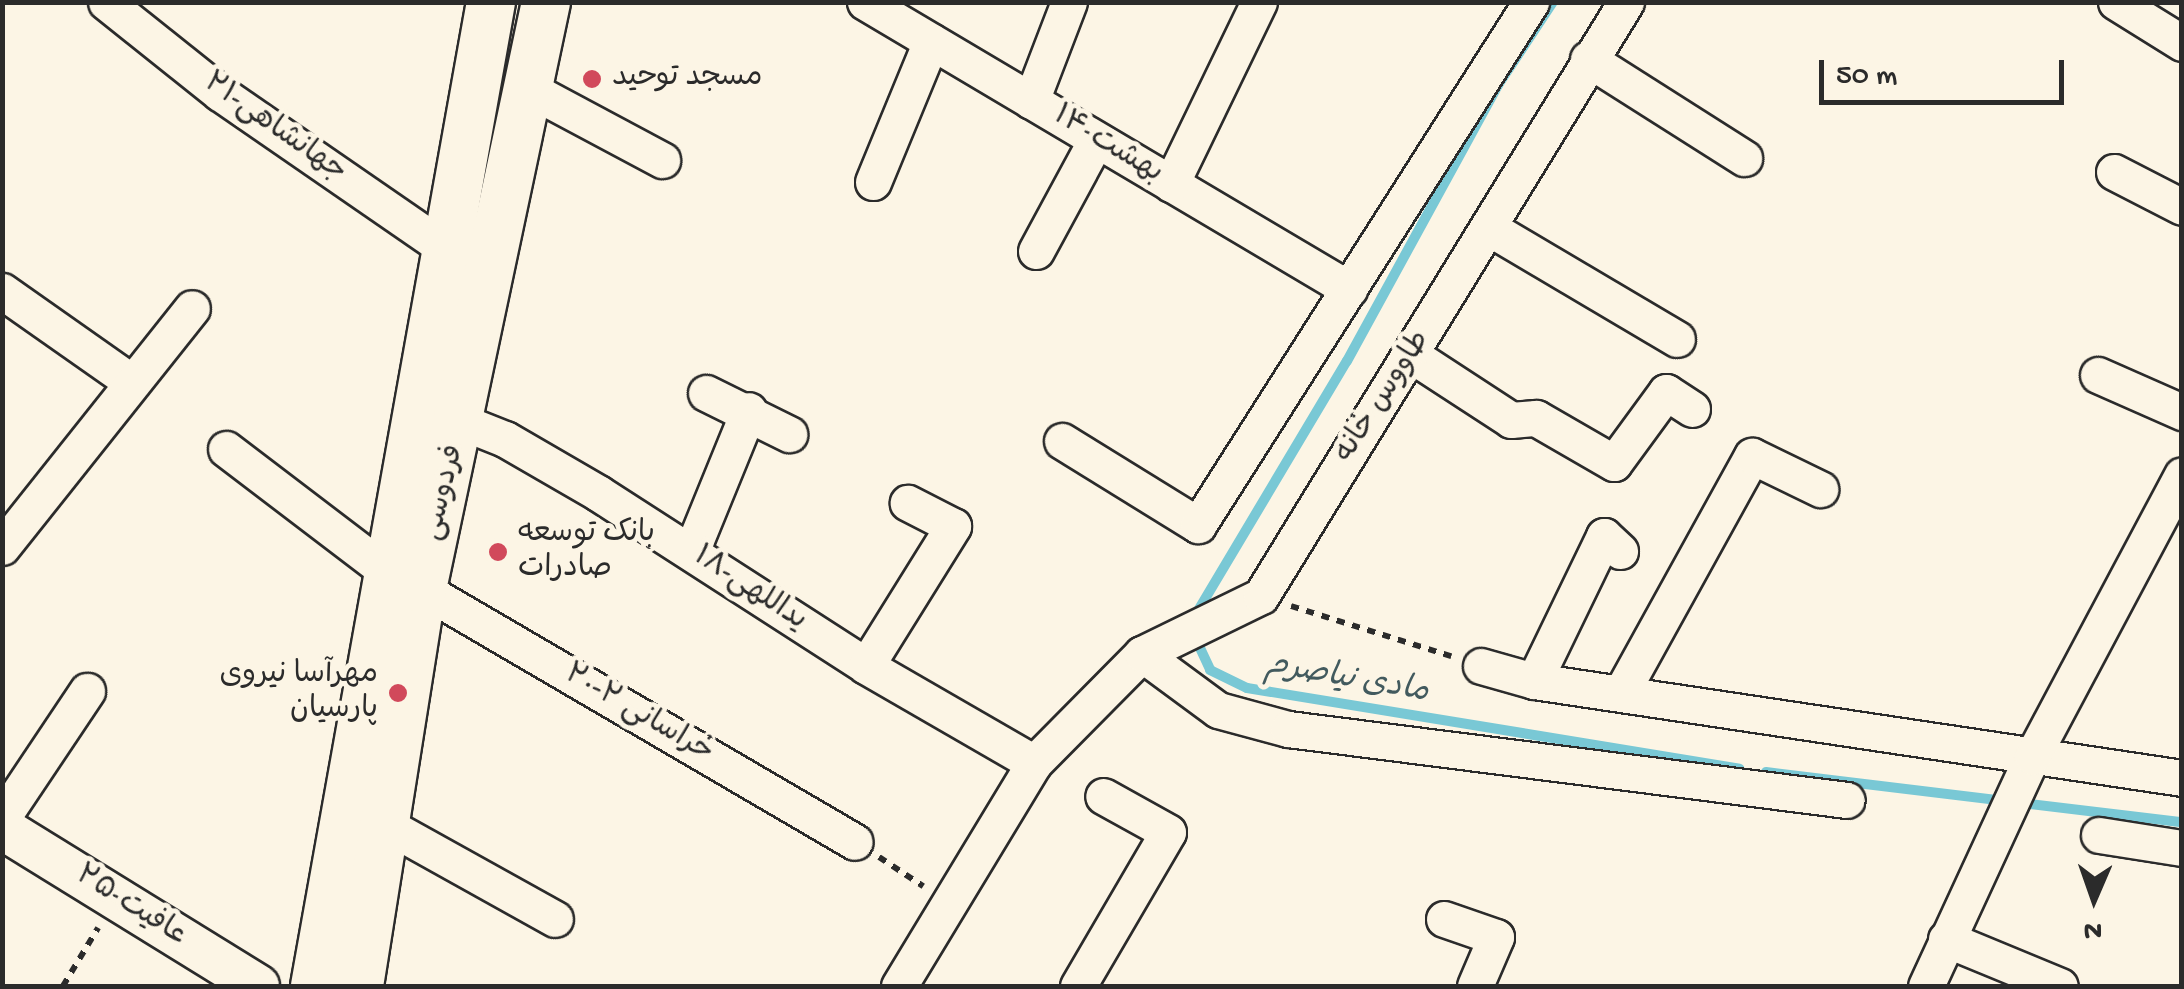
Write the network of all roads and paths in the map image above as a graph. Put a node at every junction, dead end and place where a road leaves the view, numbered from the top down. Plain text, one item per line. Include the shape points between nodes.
1 (106, 2) edge
2 (491, 2) edge
3 (546, 2) edge
4 (865, 2) edge
5 (1069, 2) edge
6 (1259, 2) edge
7 (1531, 2) edge
8 (1626, 2) edge
9 (2116, 2) edge
10 (931, 42) junction
11 (2182, 43) edge
12 (1588, 59) junction
13 (529, 90) junction
14 (1031, 101) junction
15 (1096, 140) junction
16 (1744, 158) dead end
17 (662, 160) dead end
18 (2114, 172) dead end
19 (872, 182) dead end
20 (1171, 184) junction
21 (2182, 207) edge
22 (1491, 228) junction
23 (446, 249) junction
24 (1036, 251) dead end
25 (1349, 290) junction
26 (2, 291) edge
27 (192, 308) dead end
28 (1677, 339) dead end
29 (1412, 356) junction
30 (2098, 375) dead end
31 (130, 381) junction
32 (706, 393) dead end
33 (1692, 408) dead end
34 (749, 410) junction
35 (2182, 412) edge
36 (462, 422) junction
37 (789, 434) dead end
38 (1062, 442) dead end
39 (226, 449) dead end
40 (2182, 475) edge
41 (1820, 488) dead end
42 (908, 504) dead end
43 (3, 545) edge
44 (1620, 551) dead end
45 (691, 552) junction
46 (404, 580) junction
47 (1261, 596) junction
48 (1142, 654) junction
49 (866, 666) junction
50 (1482, 666) joint
51 (1534, 681) junction
52 (87, 691) dead end
53 (1621, 693) junction
54 (2032, 757) junction
55 (1034, 764) junction
56 (2182, 778) edge
57 (1103, 796) dead end
58 (1847, 800) dead end
59 (2, 818) edge
60 (388, 826) junction
61 (2, 828) edge
62 (2100, 835) dead end
63 (855, 842) joint
64 (2182, 848) edge
65 (116, 898) junction
66 (949, 903) junction
67 (555, 919) dead end
68 (1444, 919) dead end
69 (1946, 940) junction
70 (62, 986) edge
71 (258, 986) edge
72 (314, 986) edge
73 (359, 986) edge
74 (899, 986) edge
75 (1078, 986) edge
76 (1475, 986) edge
77 (1926, 986) edge
78 (2060, 986) edge

1 - 23 street, ۲۱-جهانشاهی via 220,93
2 - 23 main road, فردوسی
3 - 13 main road, فردوسی
4 - 10 street, ۱۴-بهشت
5 - 14 street
6 - 20 street
7 - 25 street
8 - 12 street, طاووس خانه
9 - 11 street
10 - 14 street, ۱۴-بهشت
10 - 19 street
12 - 16 street
12 - 22 street, طاووس خانه
13 - 17 street
13 - 36 main road, فردوسی
14 - 15 street, ۱۴-بهشت
15 - 20 street, ۱۴-بهشت
15 - 24 street
18 - 21 street
20 - 25 street, ۱۴-بهشت
22 - 28 street
22 - 29 street, طاووس خانه
23 - 46 main road, فردوسی
25 - 38 street via 1198,525
26 - 31 street
27 - 31 street
29 - 33 street via 1511,420 1536,418 1614,464 1666,392
29 - 47 street, طاووس خانه
30 - 35 street
31 - 43 street
32 - 34 street
34 - 37 street
34 - 45 street
36 - 45 street, ۱۸-یداللهی via 505,439
36 - 46 main road, فردوسی
39 - 46 street, ۲۰-خراسانی ۲
40 - 54 street
41 - 53 street via 1752,456
42 - 49 street via 953,526
44 - 51 street via 1604,536
45 - 49 street, ۱۸-یداللهی
46 - 60 main road, فردوسی
46 - 63 street, ۲۰-خراسانی ۲
46 - 72 main road, فردوسی
47 - 48 street
47 - 50 path
48 - 55 street
48 - 58 street via 1218,710 1288,730
49 - 55 street, ۱۸-یداللهی
50 - 51 street
51 - 53 street
52 - 59 street
53 - 54 street
54 - 56 street
54 - 69 street
55 - 66 street
57 - 75 street via 1168,832
60 - 67 street
60 - 73 main road, فردوسی
61 - 65 street, ۲۵-عافیت
62 - 64 street
63 - 66 path
65 - 70 path
65 - 71 street, ۲۵-عافیت
66 - 74 street
68 - 76 street via 1496,937
69 - 77 street
69 - 78 street

